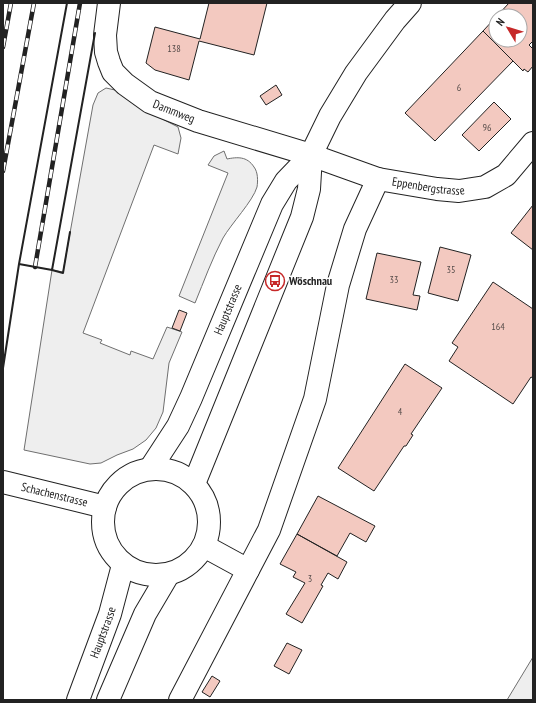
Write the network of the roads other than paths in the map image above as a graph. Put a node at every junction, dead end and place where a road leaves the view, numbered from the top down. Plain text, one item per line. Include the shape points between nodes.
1 (109, 3) edge
2 (410, 3) edge
3 (533, 143) edge
4 (311, 155) junction
5 (378, 179) junction
6 (150, 469) junction
7 (3, 482) edge
8 (194, 484) junction
9 (105, 507) junction
10 (204, 546) junction
11 (123, 565) junction
12 (248, 570) junction
13 (168, 575) junction
14 (78, 700) edge
15 (108, 700) edge
16 (180, 700) edge

1 - 4 main road, Dammweg via 105,35 106,52 113,72 125,84 150,102 191,118
2 - 4 main road, Hauptstrasse via 356,73 330,116
3 - 5 main road, Eppenbergstrasse via 506,175 485,188 460,191
4 - 5 main road, Eppenbergstrasse
4 - 6 main road, Hauptstrasse via 286,180 272,204 191,398 178,426
4 - 8 main road, Hauptstrasse via 309,189 302,217
5 - 12 main road via 355,229 338,285 315,399 269,530
6 - 8 main road via 166,469
6 - 9 main road via 135,473 122,481 111,493
7 - 9 main road, Schachenstrasse
8 - 10 main road via 204,497 209,513 209,530
9 - 11 main road via 103,520 108,545
10 - 12 main road
10 - 13 main road via 195,559 183,569
11 - 13 main road via 152,576
11 - 14 main road, Hauptstrasse via 110,614
12 - 16 main road
13 - 15 main road via 144,614

